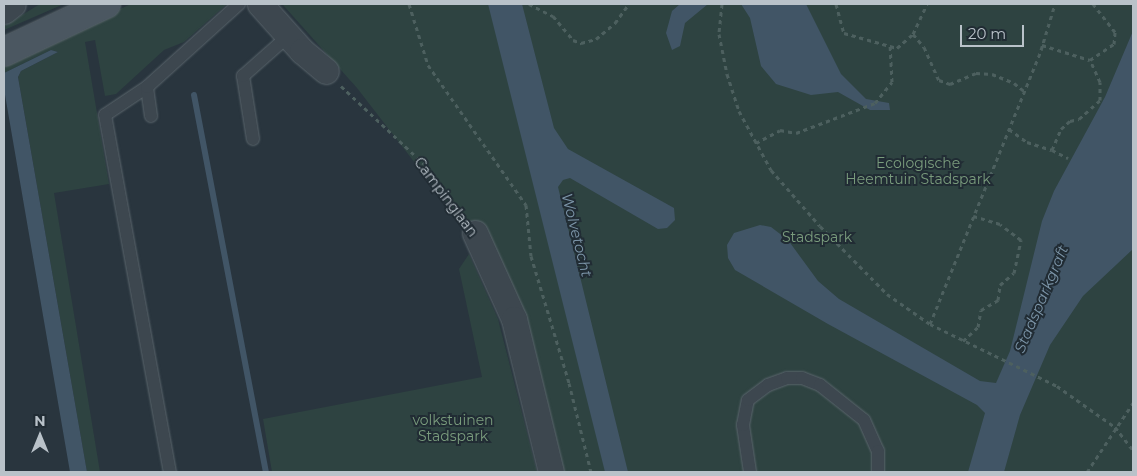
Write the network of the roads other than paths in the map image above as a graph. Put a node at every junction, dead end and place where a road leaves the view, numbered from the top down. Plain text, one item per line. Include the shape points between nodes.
1 (13, 4) edge
2 (106, 4) edge
3 (239, 4) edge
4 (260, 4) edge
5 (4, 11) edge
6 (288, 36) junction
7 (4, 52) edge
8 (326, 71) road end
9 (147, 86) junction
10 (151, 116) dead end
11 (253, 139) dead end
12 (475, 232) road end
13 (170, 472) edge
14 (551, 472) edge
15 (750, 472) edge
16 (878, 472) edge

1 - 5 street
2 - 7 street
3 - 9 lane
4 - 6 street
6 - 8 street
6 - 11 lane via 243,76
9 - 10 lane
9 - 13 lane via 105,115
12 - 14 street, Campinglaan via 514,320
15 - 16 lane via 745,455 744,425 748,400 768,385 787,378 802,378 820,385 864,420 878,451

